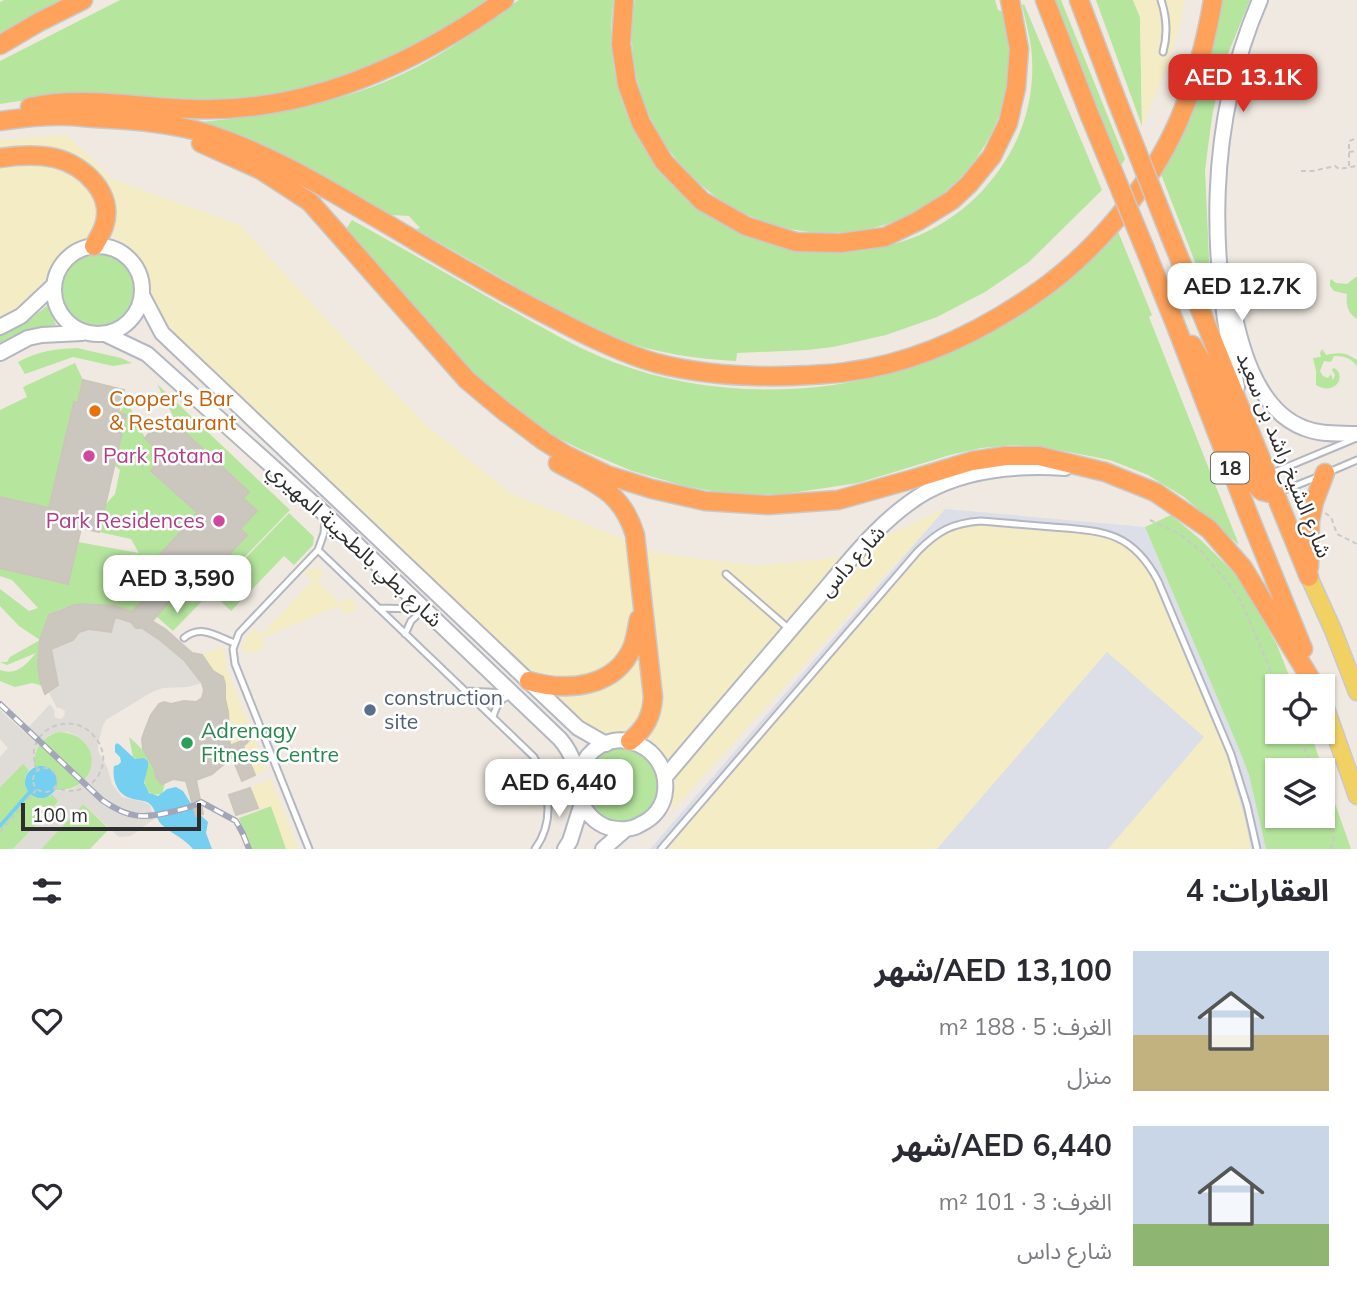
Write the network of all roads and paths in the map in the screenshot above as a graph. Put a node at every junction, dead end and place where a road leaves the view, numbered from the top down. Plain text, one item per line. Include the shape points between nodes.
1 (83, 0) edge
2 (503, 0) edge
3 (624, 0) edge
4 (1010, 0) edge
5 (1045, 0) edge
6 (1079, 0) edge
7 (1161, 0) edge
8 (1213, 0) edge
9 (1260, 0) edge
10 (0, 45) edge
11 (1163, 52) dead end
12 (0, 115) edge
13 (121, 119) junction
14 (0, 121) edge
15 (1357, 138) edge
16 (1357, 151) edge
17 (1348, 152) junction
18 (0, 158) edge
19 (1357, 166) edge
20 (1349, 167) junction
21 (1301, 171) dead end
22 (1218, 225) junction
23 (94, 246) junction
24 (54, 285) junction
25 (142, 295) junction
26 (1176, 326) junction
27 (0, 327) edge
28 (422, 330) junction
29 (83, 332) junction
30 (105, 334) junction
31 (0, 353) edge
32 (1245, 422) junction
33 (1357, 436) edge
34 (1357, 460) edge
35 (1105, 472) junction
36 (1325, 473) junction
37 (1255, 493) junction
38 (1274, 494) junction
39 (1321, 513) dead end
40 (325, 514) junction
41 (1150, 520) dead end
42 (1357, 544) edge
43 (318, 550) junction
44 (726, 574) dead end
45 (1309, 577) junction
46 (642, 602) junction
47 (378, 608) junction
48 (425, 609) junction
49 (790, 630) junction
50 (405, 634) junction
51 (184, 638) dead end
52 (234, 643) junction
53 (1272, 674) edge
54 (1309, 674) edge
55 (1312, 674) edge
56 (529, 681) junction
57 (465, 691) junction
58 (1357, 692) edge
59 (515, 694) junction
60 (493, 717) junction
61 (1335, 734) edge
62 (630, 741) junction
63 (606, 744) junction
64 (38, 770) junction
65 (665, 776) junction
66 (578, 781) junction
67 (55, 787) junction
68 (36, 789) junction
69 (1357, 796) edge
70 (582, 803) junction
71 (1334, 828) edge
72 (626, 829) junction
73 (0, 832) edge
74 (309, 849) edge
75 (535, 849) edge
76 (565, 849) edge
77 (603, 849) edge
78 (661, 849) edge
79 (1257, 849) edge
80 (1331, 849) edge

1 - 10 highway
2 - 12 highway via 398,64 292,100 217,110 71,102
3 - 4 highway via 621,44 627,84 640,123 664,162 702,201 746,226 796,242 839,243 886,237 918,221 952,200 992,156 1008,123 1016,88 1019,49
5 - 26 highway, شارع الشيخ راشد بن سعيد / 18, bridge
6 - 32 highway, شارع الشيخ راشد بن سعيد / 18, bridge
7 - 11 lane via 1167,28
8 - 13 highway via 1195,76 1172,133 1131,199 1072,266 998,319 942,347 845,373 723,375 631,355 532,308 264,156 188,128
9 - 22 street via 1230,88 1218,180
13 - 14 highway via 51,116
13 - 28 highway via 206,145 261,170 310,202
15 - 17 path via 1349,141
16 - 17 path
17 - 20 path
18 - 23 highway via 57,158 94,181 106,207 104,226
19 - 20 path
20 - 21 path
22 - 32 street via 1225,323
22 - 33 street via 1238,332 1265,396 1301,428
23 - 24 street via 67,259
23 - 25 street via 119,251 129,259 137,270
24 - 27 street via 21,316
24 - 29 street via 60,314
25 - 30 street via 134,317
25 - 56 street, شارع بطي بالطحينة المهيري via 162,333
26 - 37 highway, شارع الشيخ راشد بن سعيد / 18
26 - 37 highway via 1207,370
28 - 35 highway via 467,380 544,441 607,475 652,489 705,500 768,505 838,500 972,461 1006,456 1039,456
28 - 46 highway via 453,377 494,417 620,503 635,535
29 - 30 street
29 - 31 street via 28,338
30 - 40 street, شارع بطي بالطحينة المهيري via 147,354
32 - 37 highway, شارع الشيخ راشد بن سعيد / 18
33 - 37 lane
34 - 36 lane
35 - 49 street, شارع داس via 1040,467 990,471 927,491 868,541
35 - 54 highway via 1155,492 1209,529 1243,568
36 - 38 lane
36 - 45 highway via 1310,521
37 - 38 highway, شارع الشيخ راشد بن سعيد / 18
37 - 55 highway, شارع الشيخ راشد بن سعيد / 18
38 - 45 highway, شارع الشيخ راشد بن سعيد / 18
39 - 42 path via 1331,517 1337,534
40 - 43 lane
40 - 48 street, شارع بطي بالطحينة المهيري
41 - 53 path via 1201,551 1228,583 1242,603
43 - 47 lane
43 - 52 lane
44 - 49 lane
45 - 58 main road, شارع الشيخ راشد بن سعيد / 18
46 - 56 highway via 633,646 610,674 573,686
46 - 62 highway via 653,705 644,728
47 - 48 lane
47 - 50 lane
48 - 50 lane
48 - 59 street, شارع بطي بالطحينة المهيري
49 - 65 street, شارع داس
50 - 57 lane
51 - 52 lane via 202,631
52 - 74 lane via 235,664
56 - 63 street, شارع بطي بالطحينة المهيري via 578,727
57 - 59 lane
57 - 60 lane
59 - 60 lane via 500,702
59 - 66 street, شارع بطي بالطحينة المهيري via 565,745
60 - 75 lane via 534,757 546,786 549,810
61 - 69 main road
62 - 63 street
62 - 65 street via 655,755
63 - 66 street via 590,754
64 - 67 path via 52,770 57,778
64 - 67 path via 33,752 47,730 67,723 92,733 103,758 95,780 77,791
64 - 68 path via 33,778
65 - 72 street via 665,797 659,810 649,821
66 - 70 street
67 - 68 path via 47,792
68 - 73 path
70 - 72 street via 594,820
70 - 76 street
71 - 80 path
72 - 77 street
78 - 79 lane via 918,551 952,526 981,521 1101,532 1131,545 1147,561 1222,728

